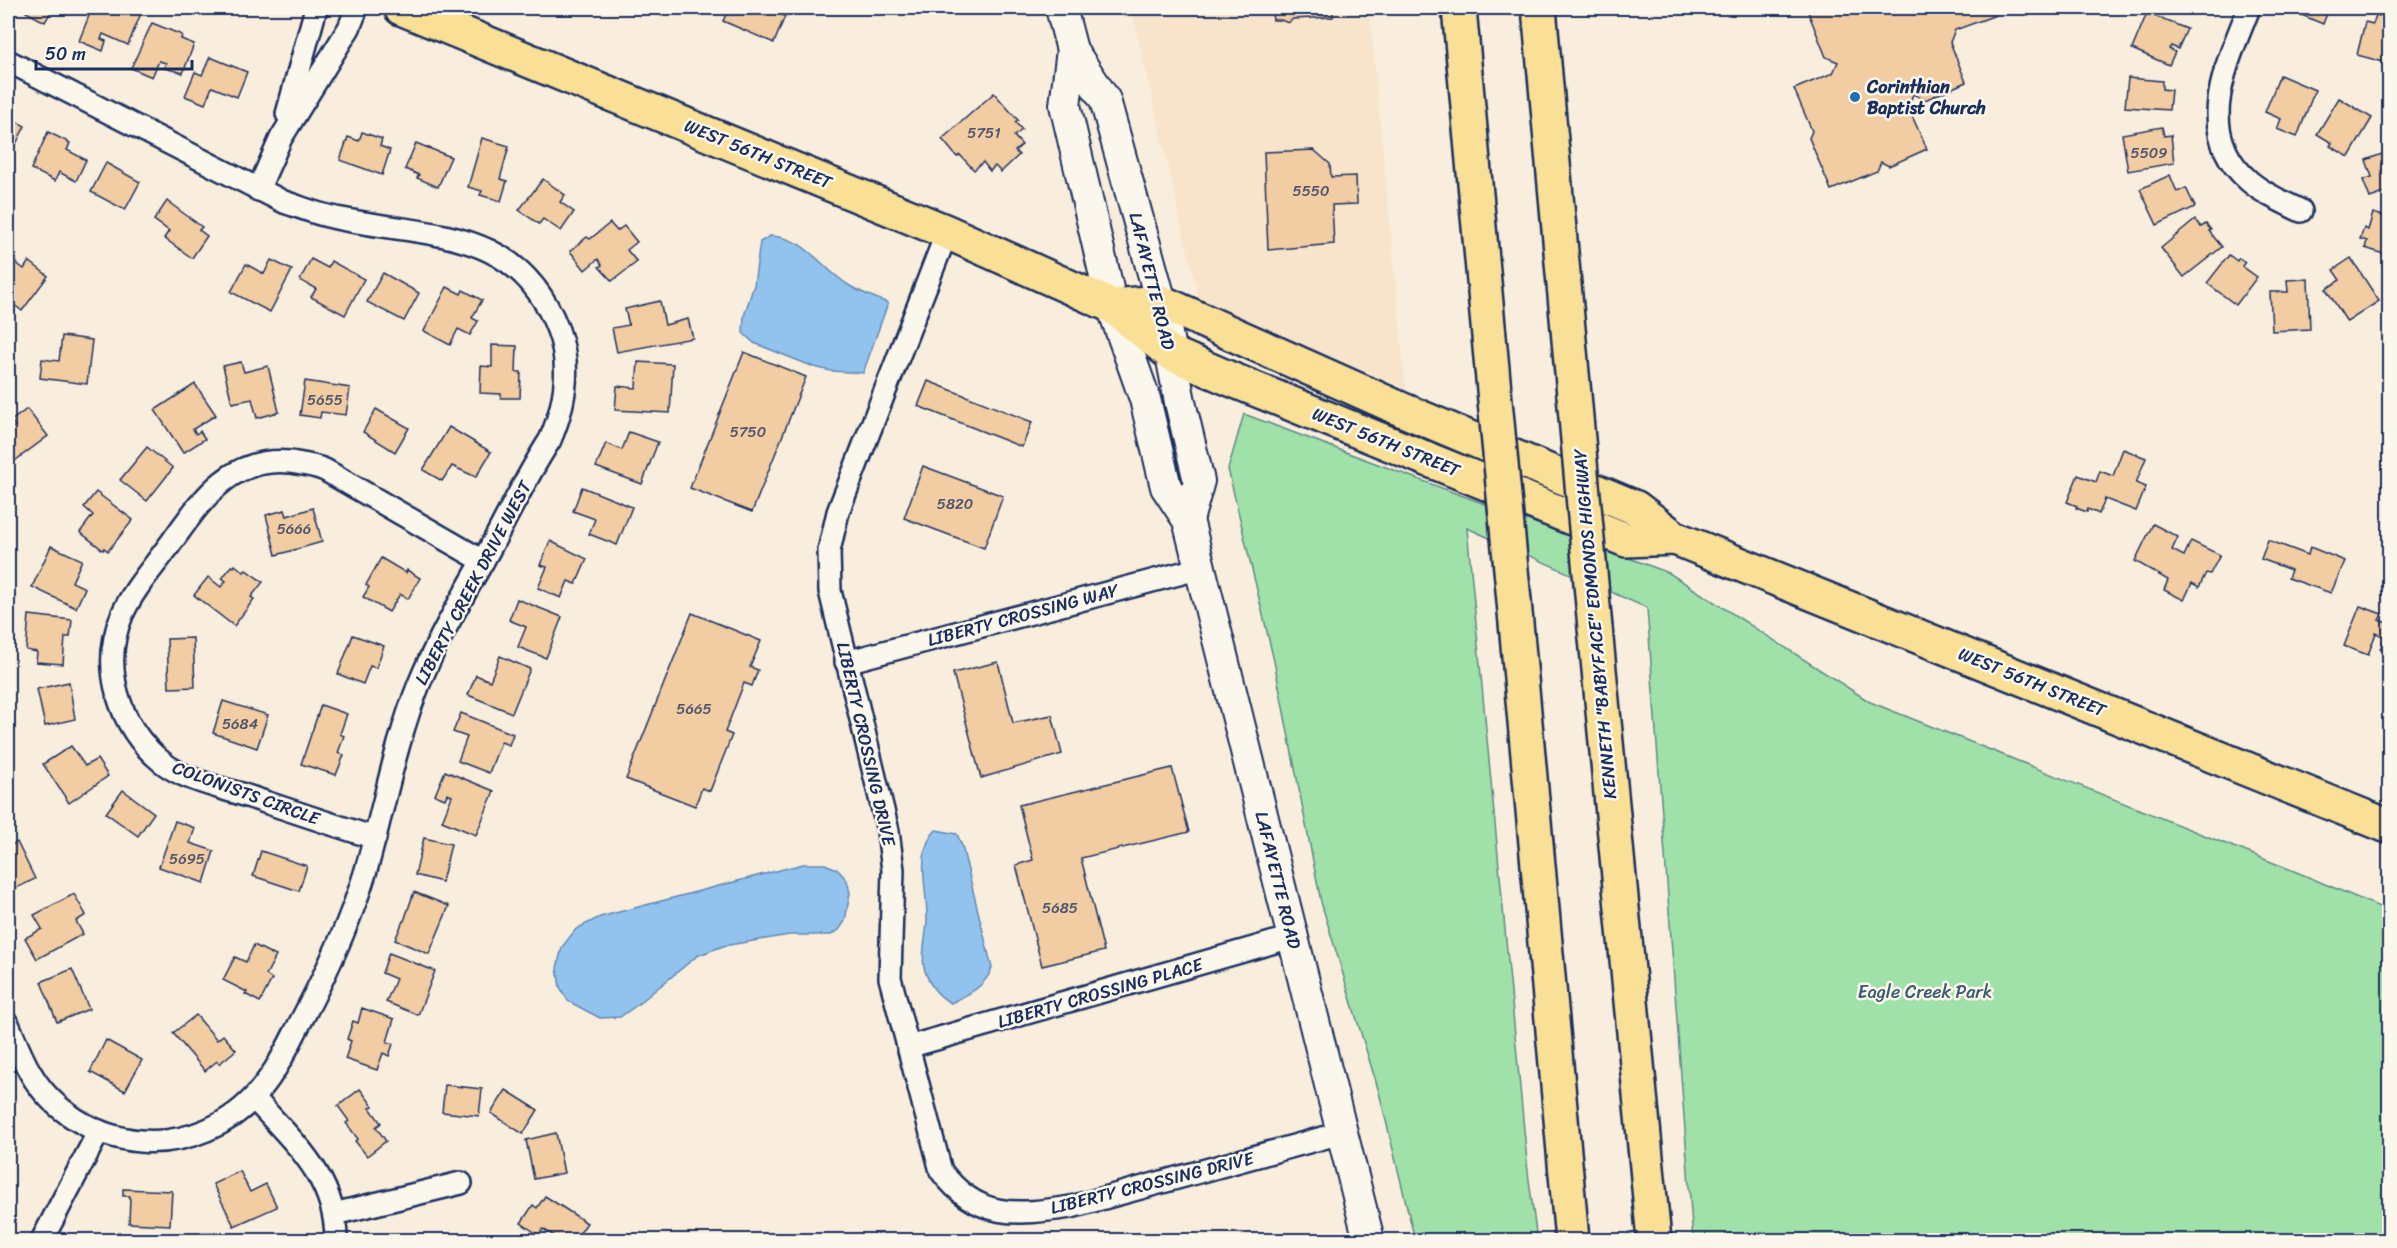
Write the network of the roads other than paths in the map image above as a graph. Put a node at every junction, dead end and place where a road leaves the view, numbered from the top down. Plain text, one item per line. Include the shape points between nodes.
1 (316, 8) edge
2 (357, 8) edge
3 (401, 8) edge
4 (1061, 8) edge
5 (1459, 8) edge
6 (1539, 8) edge
7 (2249, 8) edge
8 (1072, 50) junction
9 (8, 61) edge
10 (281, 138) junction
11 (258, 189) junction
12 (2301, 211) dead end
13 (946, 232) junction
14 (1161, 302) junction
15 (1112, 306) junction
16 (1170, 353) junction
17 (1188, 520) junction
18 (1675, 538) junction
19 (483, 561) junction
20 (1200, 568) junction
21 (846, 662) junction
22 (2390, 827) edge
23 (375, 838) junction
24 (1292, 938) junction
25 (8, 1024) edge
26 (908, 1047) junction
27 (254, 1098) junction
28 (99, 1131) junction
29 (1341, 1133) junction
30 (461, 1183) dead end
31 (334, 1214) junction
32 (42, 1240) edge
33 (336, 1240) edge
34 (1369, 1240) edge
35 (1572, 1240) edge
36 (1654, 1240) edge

1 - 10 street
2 - 10 street via 349,28
3 - 13 main road, WEST 56TH STREET
4 - 8 main road, LAFAYETTE ROAD
5 - 35 main road, bridge
6 - 36 main road, KENNETH "BABYFACE" EDMONDS HIGHWAY, bridge
7 - 12 street via 2218,93 2222,142 2249,182
8 - 14 main road, LAFAYETTE ROAD via 1105,100
8 - 15 main road, LAFAYETTE ROAD via 1065,105
9 - 11 street, LIBERTY CREEK DRIVE WEST
10 - 11 street
11 - 19 street, LIBERTY CREEK DRIVE WEST via 332,218 469,241 505,258 546,302 565,358 562,406 550,440
13 - 15 main road, WEST 56TH STREET
13 - 21 street, LIBERTY CROSSING DRIVE via 835,521 829,561 830,591
14 - 15 main road, WEST 56TH STREET
14 - 16 main road, LAFAYETTE ROAD
14 - 18 main road, WEST 56TH STREET via 1636,508
15 - 16 main road, WEST 56TH STREET
15 - 17 main road, LAFAYETTE ROAD via 1145,399 1166,487
16 - 17 main road, LAFAYETTE ROAD via 1199,481
16 - 18 main road, WEST 56TH STREET via 1626,540
17 - 20 main road, LAFAYETTE ROAD
18 - 22 main road, WEST 56TH STREET
19 - 23 street, LIBERTY CREEK DRIVE WEST via 416,692
19 - 23 street, COLONISTS CIRCLE via 325,470 307,464 267,462 238,472 207,495 122,616 113,663 118,701 148,750 163,763 198,780
20 - 21 street, LIBERTY CROSSING WAY
20 - 24 main road, LAFAYETTE ROAD
21 - 26 street, LIBERTY CROSSING DRIVE via 888,831 893,870 890,978
23 - 27 street, LIBERTY CREEK DRIVE WEST via 330,965 274,1071
24 - 26 street, LIBERTY CROSSING PLACE
24 - 29 main road, LAFAYETTE ROAD
25 - 28 street, LIBERTY CREEK DRIVE WEST via 30,1072 48,1097 72,1117
26 - 29 street, LIBERTY CROSSING DRIVE via 941,1171 970,1201 990,1209 1011,1213 1071,1207
27 - 28 street, LIBERTY CREEK DRIVE WEST via 224,1122 177,1139 138,1141
27 - 31 street via 319,1174
28 - 32 street
29 - 34 main road, LAFAYETTE ROAD
30 - 31 street
31 - 33 street

